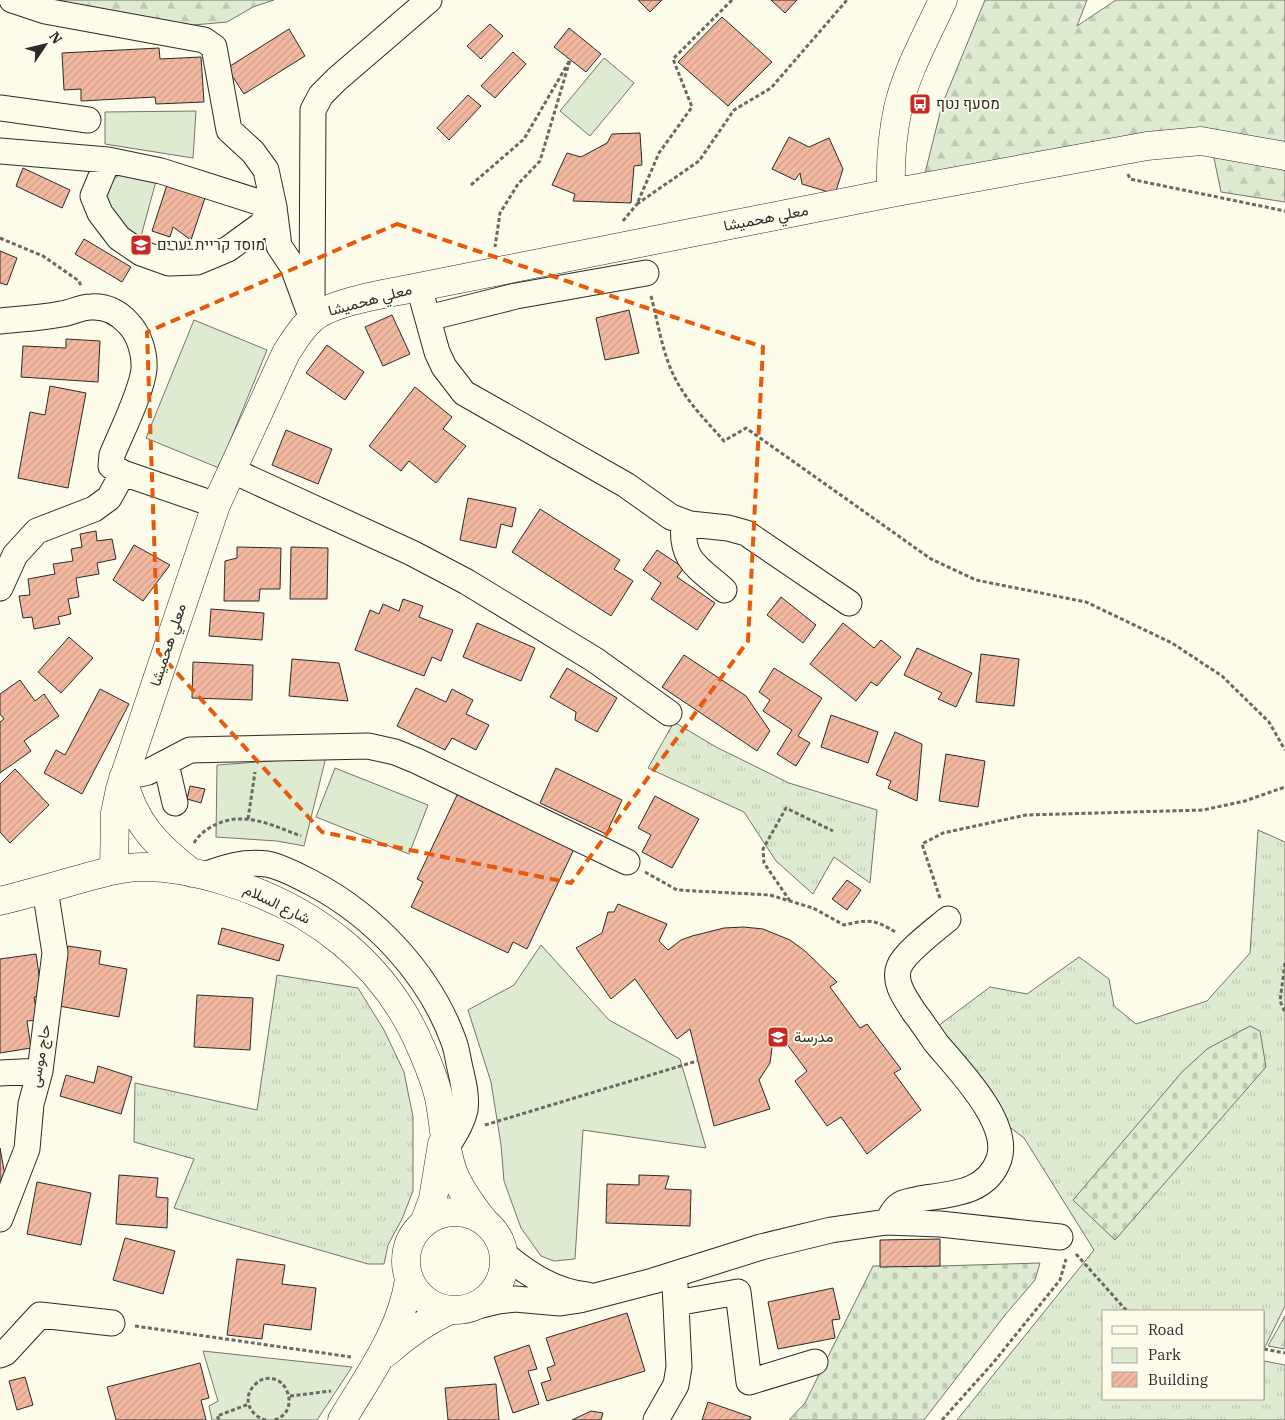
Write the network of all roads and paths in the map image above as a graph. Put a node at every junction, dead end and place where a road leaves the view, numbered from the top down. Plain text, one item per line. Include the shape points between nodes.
1 (12, 0) edge
2 (429, 0) edge
3 (732, 0) edge
4 (847, 0) edge
5 (943, 0) edge
6 (0, 108) edge
7 (88, 120) dead end
8 (0, 150) edge
9 (1115, 152) junction
10 (1285, 156) edge
11 (108, 160) junction
12 (471, 184) dead end
13 (891, 193) junction
14 (274, 206) junction
15 (1285, 211) edge
16 (0, 238) edge
17 (492, 273) junction
18 (646, 273) joint
19 (419, 287) junction
20 (91, 307) junction
21 (428, 318) junction
22 (312, 319) junction
23 (0, 321) edge
24 (232, 470) junction
25 (123, 473) junction
26 (216, 505) junction
27 (684, 522) junction
28 (0, 588) edge
29 (724, 590) dead end
30 (848, 603) dead end
31 (669, 712) dead end
32 (258, 749) junction
33 (1285, 750) edge
34 (166, 764) junction
35 (124, 774) junction
36 (1285, 787) edge
37 (175, 803) dead end
38 (248, 819) junction
39 (833, 831) dead end
40 (301, 836) dead end
41 (627, 862) joint
42 (114, 869) junction
43 (193, 871) junction
44 (45, 889) junction
45 (0, 901) edge
46 (790, 901) junction
47 (948, 920) joint
48 (915, 948) junction
49 (1285, 963) edge
50 (1285, 1012) edge
51 (698, 1061) dead end
52 (40, 1071) junction
53 (0, 1073) edge
54 (448, 1135) junction
55 (0, 1219) edge
56 (484, 1221) junction
57 (887, 1222) junction
58 (424, 1223) junction
59 (1060, 1237) junction
60 (504, 1254) junction
61 (674, 1274) junction
62 (409, 1279) junction
63 (607, 1293) junction
64 (676, 1303) junction
65 (477, 1306) junction
66 (450, 1310) junction
67 (1128, 1310) edge
68 (112, 1323) joint
69 (1265, 1349) edge
70 (1285, 1353) edge
71 (0, 1355) edge
72 (377, 1361) junction
73 (815, 1362) dead end
74 (361, 1387) junction
75 (290, 1396) junction
76 (249, 1404) junction
77 (219, 1420) edge
78 (266, 1420) edge
79 (273, 1420) edge
80 (342, 1420) edge
81 (656, 1420) edge
82 (942, 1420) edge

1 - 14 street via 45,11 204,40 214,47 229,130 253,152 266,170
2 - 22 street via 326,90 313,110
3 - 4 path via 674,59 692,107 659,153 637,204 699,161 734,110 771,88
5 - 13 main road via 909,75 899,106 890,166
6 - 7 street
8 - 11 street
9 - 10 main road, معلي هحميشا via 1201,141
9 - 13 main road, معلي هحميشا
9 - 15 path via 1130,179
11 - 14 street via 161,171
11 - 14 street via 93,196 100,213 119,238 141,253 169,263 197,262 228,249 261,225
12 - 17 path via 524,139 570,60 540,161 518,184 500,213
13 - 17 main road, معلي هحميشا
14 - 22 street via 279,246 293,267
16 - 20 path via 43,256 78,281
17 - 19 main road, معلي هحميشا
18 - 21 street via 516,296
18 - 33 path via 668,363 691,404 724,441 746,428 931,559 976,580 1086,602 1172,643 1222,676 1269,722
19 - 21 street
19 - 22 main road, معلي هحميشا via 344,304
20 - 23 street via 62,314
20 - 25 street via 108,309 122,316 142,347 144,369 138,391 112,455 112,466
21 - 27 street via 444,367 464,393 626,485 671,517
22 - 24 main road, معلي هحميشا via 286,353
24 - 26 main road, معلي هحميشا
24 - 31 street via 412,553 467,582 595,660
25 - 26 street
25 - 28 street via 109,498 94,509 37,531 15,555
26 - 35 main road, معلي هحميشا
27 - 29 street via 682,536 688,558
27 - 30 street via 746,534
32 - 34 street via 190,750
32 - 38 path
32 - 41 street via 368,746 394,752
34 - 35 street via 140,774
34 - 37 street
35 - 42 main road, معلي هحميشا via 115,813
35 - 43 main road via 127,796 146,830 164,850
36 - 47 path via 1246,801 1203,810 1026,815 943,833 922,844
38 - 40 path
38 - 43 path via 222,821 197,838
39 - 46 path via 786,808 762,849 764,863
41 - 46 path via 678,890 770,894
42 - 43 main road, شارع السلام via 143,867
42 - 44 main road, شارع السلام
43 - 54 main road, شارع السلام via 245,887 283,904 315,922 370,968 393,995 411,1025 433,1078
44 - 45 main road, شارع السلام
44 - 52 street, حاج موسى via 55,953
46 - 48 path via 813,908 844,925 878,921
47 - 48 street
48 - 57 street via 905,956 896,976 903,995 934,1040 983,1099 1001,1143 1000,1158 986,1181 972,1189 908,1202 898,1206
49 - 50 path via 1280,1001
51 - 54 path
52 - 53 street
52 - 55 street, حاج موسى via 31,1104 27,1149
54 - 56 main road, شارع السلام via 453,1173
54 - 58 main road, شارع السلام via 442,1142 433,1199
56 - 58 main road via 469,1214 452,1212 437,1215
56 - 60 main road via 496,1234
57 - 59 street via 940,1224
57 - 61 street via 831,1230 761,1247
58 - 62 main road via 413,1234 407,1248
59 - 67 path
59 - 82 path via 1066,1260 1060,1280
60 - 63 street via 521,1270 564,1289 585,1295
60 - 65 main road via 505,1266 500,1283 491,1296
61 - 63 street
61 - 64 street
62 - 66 main road via 416,1293 428,1303
62 - 72 main road via 399,1317
63 - 65 street via 560,1304 516,1299
64 - 73 street via 738,1292 749,1382
64 - 81 street via 679,1367 676,1385
65 - 66 main road via 461,1311
66 - 72 main road via 421,1326
68 - 71 street via 40,1315
68 - 72 path
69 - 70 path
72 - 74 main road
74 - 75 path
74 - 80 main road
75 - 76 path via 288,1389 278,1380 265,1379 250,1391
75 - 79 path via 288,1410
76 - 77 path via 217,1416
76 - 78 path via 257,1416

